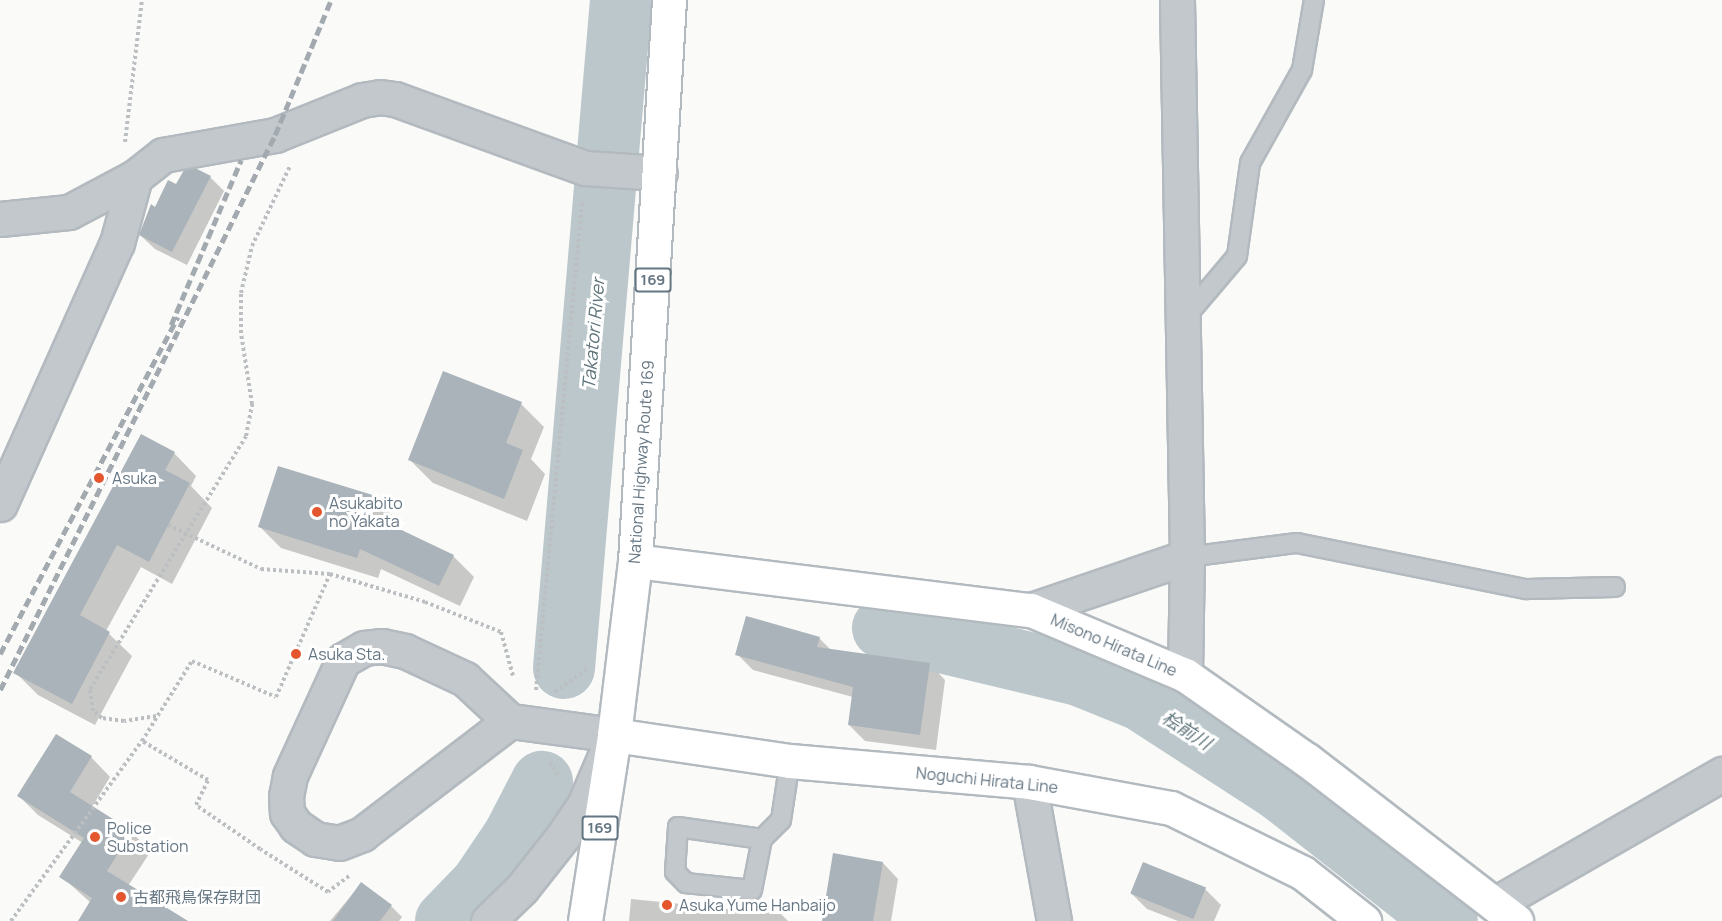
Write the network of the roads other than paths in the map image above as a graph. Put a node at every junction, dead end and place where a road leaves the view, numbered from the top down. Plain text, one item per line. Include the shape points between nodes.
1 (669, 0) edge
2 (1177, 0) edge
3 (1314, 0) edge
4 (660, 173) junction
5 (135, 177) junction
6 (0, 219) edge
7 (1183, 320) junction
8 (0, 504) edge
9 (1187, 556) junction
10 (635, 561) junction
11 (1615, 587) dead end
12 (1031, 610) junction
13 (1185, 675) junction
14 (510, 721) junction
15 (614, 735) junction
16 (790, 761) junction
17 (1722, 774) edge
18 (1029, 782) junction
19 (762, 839) junction
20 (1505, 913) edge
21 (488, 921) edge
22 (585, 921) edge
23 (1054, 921) edge
24 (1364, 921) edge

1 - 4 main road, National Highway Route 169 / 169
2 - 7 street
3 - 7 lane via 1302,70 1250,163 1237,256
4 - 5 street via 585,168 395,99 362,100 311,122 234,145 182,149 164,155
4 - 10 main road, National Highway Route 169 / 169
5 - 6 street via 69,212
5 - 8 street via 117,243
7 - 9 street
9 - 11 lane via 1297,543 1526,589
9 - 12 street
9 - 13 street
10 - 12 main road, Misono Hirata Line
10 - 15 main road, National Highway Route 169 / 169
12 - 13 main road, Misono Hirata Line
13 - 20 main road, Misono Hirata Line via 1307,760
14 - 14 street via 362,834 339,843 315,839 296,826 287,813 290,776 343,660 364,648 382,646 405,651 465,680
14 - 15 street
15 - 16 main road, Noguchi Hirata Line
15 - 21 street via 585,803 563,836 522,888
15 - 22 main road, National Highway Route 169 / 169
16 - 18 main road, Noguchi Hirata Line
16 - 19 lane via 781,820
17 - 20 street
18 - 23 street
18 - 24 main road, Noguchi Hirata Line via 1171,808 1303,873
19 - 19 lane via 752,890 686,883 675,872 678,827

